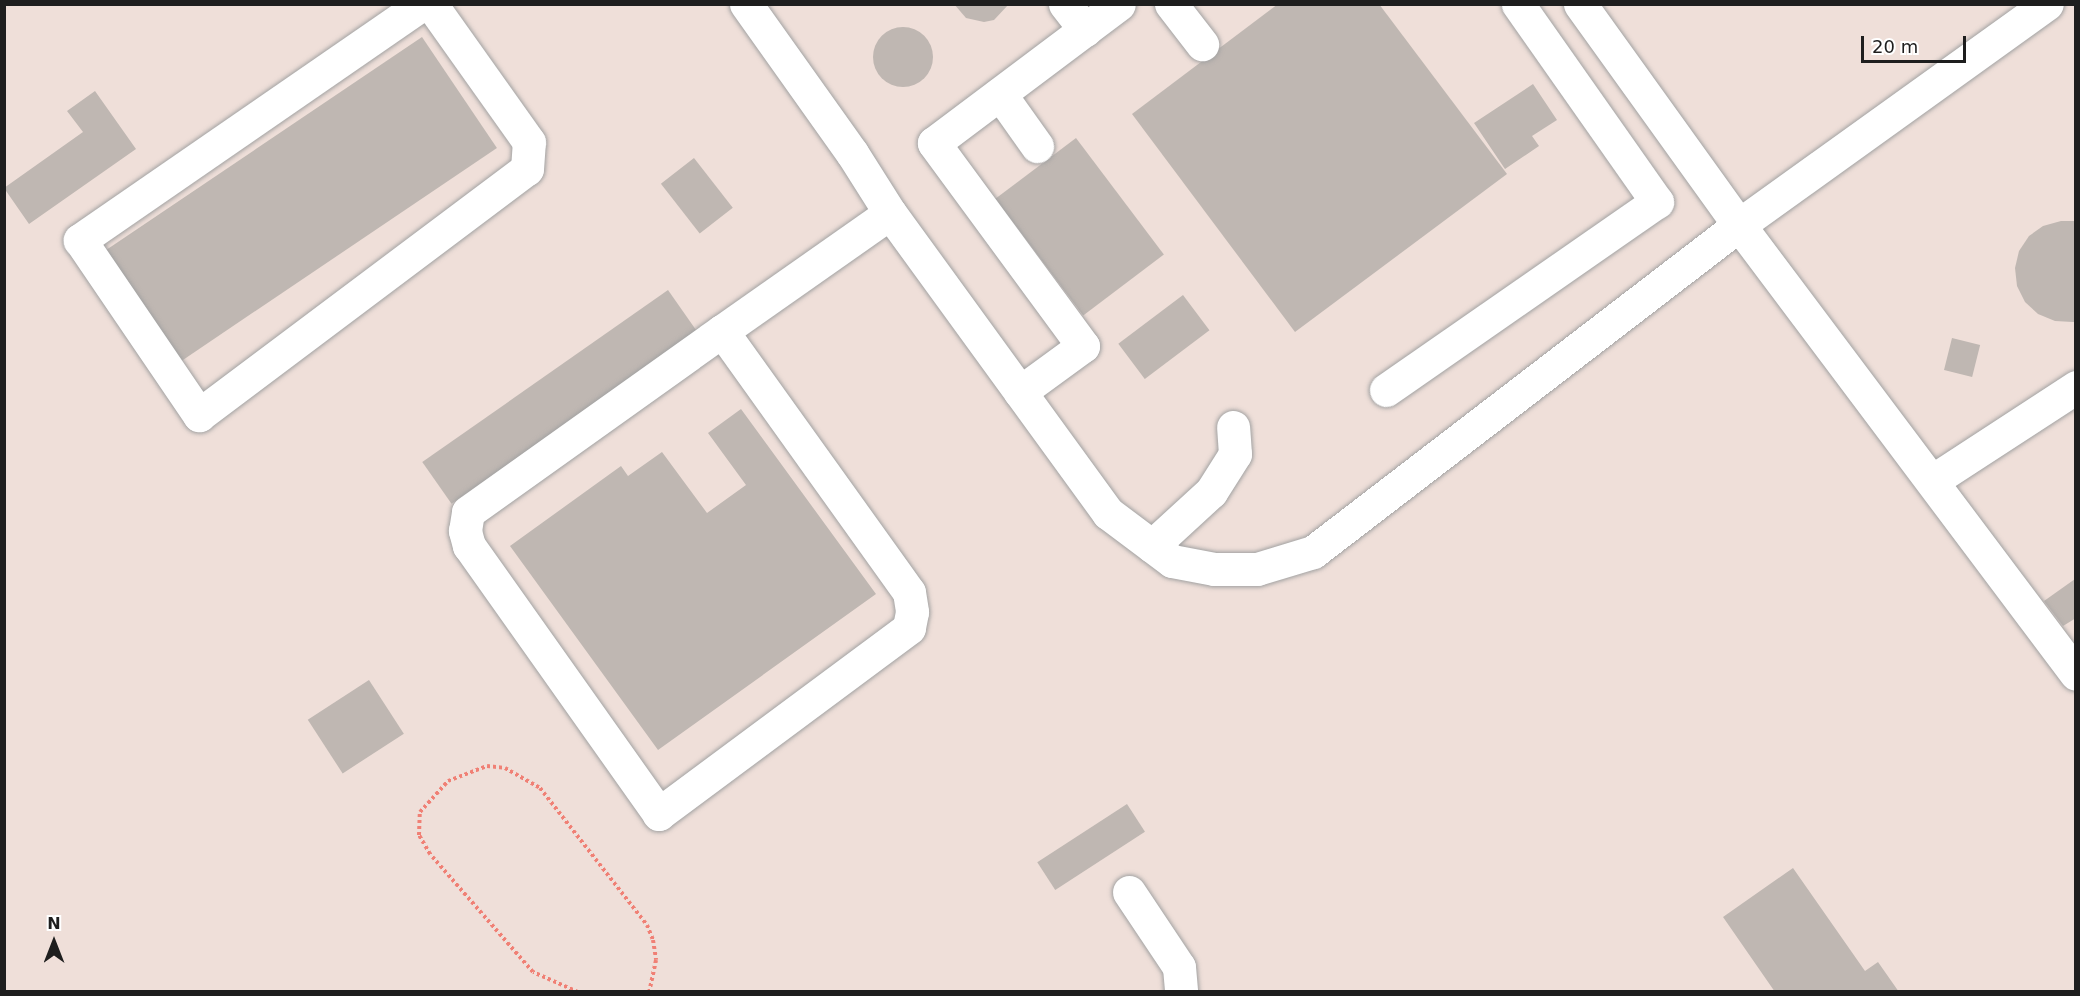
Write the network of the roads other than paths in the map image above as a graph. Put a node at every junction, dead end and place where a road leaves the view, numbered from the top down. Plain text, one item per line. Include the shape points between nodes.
1 (422, 4) edge
2 (431, 4) edge
3 (746, 4) edge
4 (1065, 4) edge
5 (1119, 4) edge
6 (1171, 4) edge
7 (1518, 4) edge
8 (2047, 4) edge
9 (1588, 14) edge
10 (1085, 30) junction
11 (1202, 44) dead end
12 (1553, 55) junction
13 (1000, 94) junction
14 (1036, 146) dead end
15 (890, 213) junction
16 (1739, 225) junction
17 (722, 331) junction
18 (2076, 387) edge
19 (1386, 390) dead end
20 (1020, 392) junction
21 (1233, 427) dead end
22 (1932, 481) junction
23 (1152, 546) junction
24 (2076, 674) edge
25 (1129, 892) dead end
26 (1181, 992) edge

1 - 2 lane via 80,240 199,415 527,169 530,142
3 - 15 lane
4 - 10 lane
5 - 10 lane
6 - 11 lane
7 - 12 lane
8 - 16 lane
9 - 12 lane
9 - 16 lane
10 - 13 lane
12 - 19 lane via 1657,202
13 - 14 lane
13 - 20 lane via 934,143 1083,346
15 - 17 lane
15 - 20 lane
16 - 22 lane
16 - 23 lane via 1313,552 1257,569 1214,569 1172,561
17 - 17 lane via 468,512 465,531 469,546 659,814 909,628 912,612 909,592
18 - 22 lane
20 - 23 lane via 1108,513
21 - 23 lane via 1234,454 1210,492
22 - 24 lane
25 - 26 lane via 1179,967

